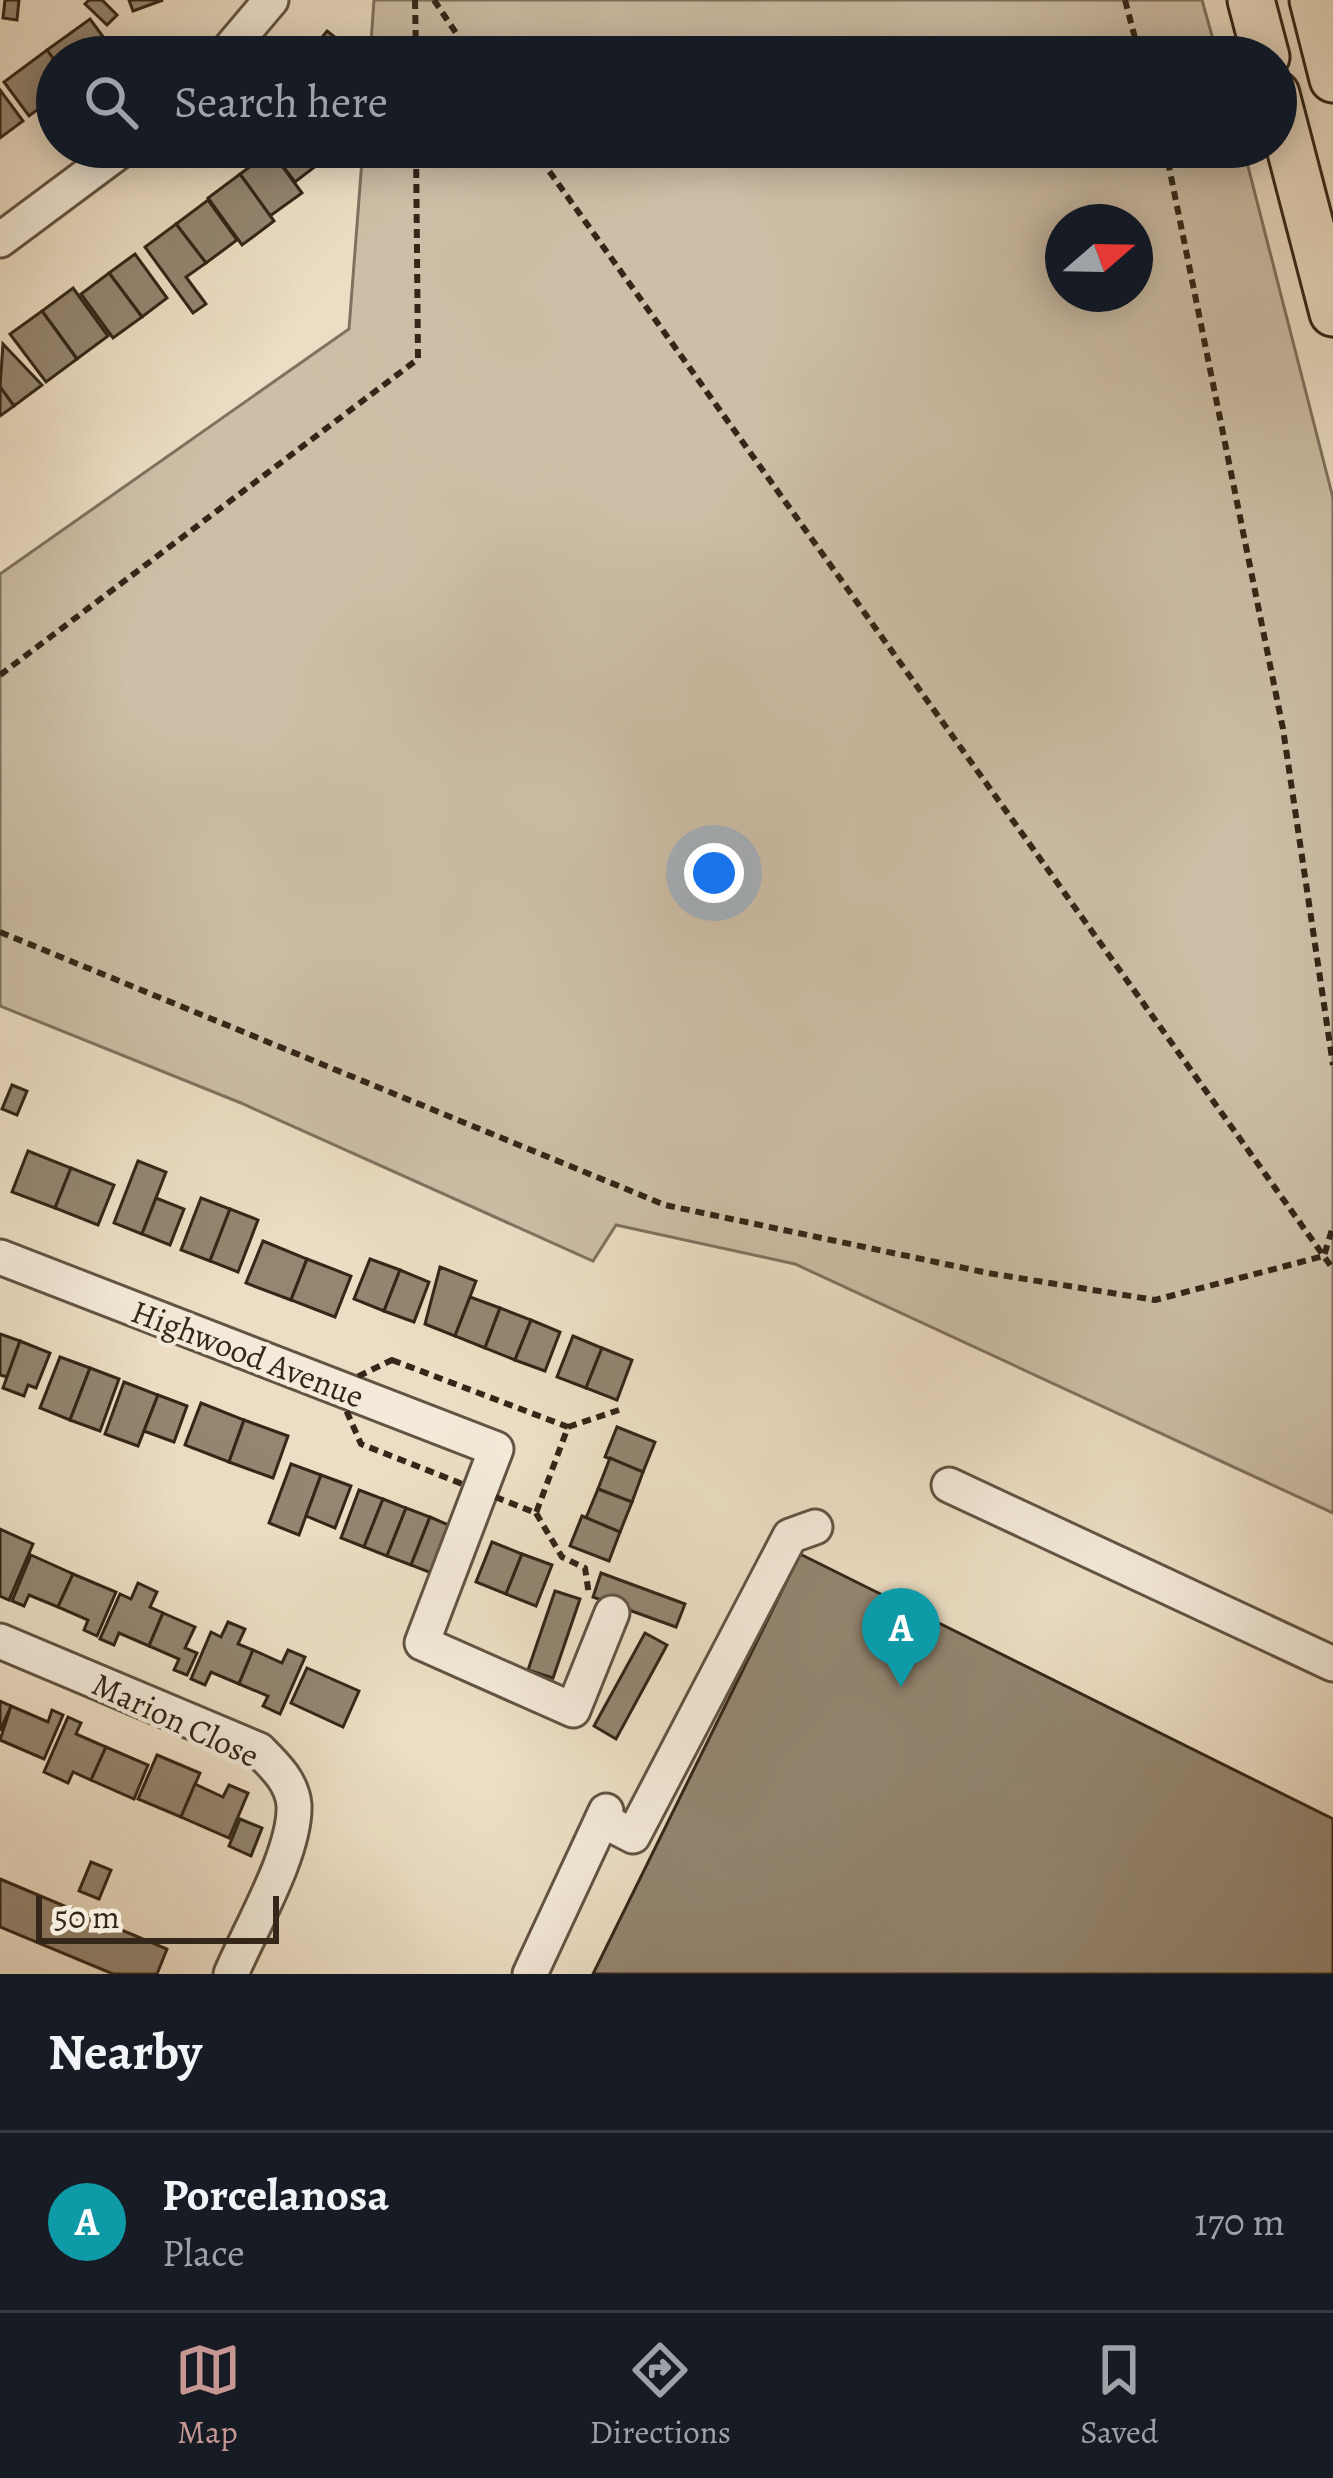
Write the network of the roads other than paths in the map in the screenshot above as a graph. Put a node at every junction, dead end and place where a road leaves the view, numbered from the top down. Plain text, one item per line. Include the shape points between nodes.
1 (271, 0) edge
2 (1251, 0) edge
3 (1312, 0) edge
4 (241, 36) edge
5 (1260, 36) edge
6 (1333, 79) edge
7 (97, 168) edge
8 (1295, 168) edge
9 (0, 240) edge
10 (1333, 313) edge
11 (0, 1257) edge
12 (950, 1485) dead end
13 (815, 1527) dead end
14 (612, 1613) road end
15 (0, 1641) edge
16 (1333, 1664) edge
17 (231, 1974) edge
18 (530, 1974) edge

1 - 4 street
2 - 5 main road
3 - 6 main road
7 - 9 street
8 - 10 main road
11 - 14 street, Highwood Avenue via 496,1449 422,1642 573,1710
12 - 16 street
13 - 18 street via 790,1536 633,1836 604,1816
15 - 17 street, Marion Close via 260,1750 282,1772 294,1801 292,1833

